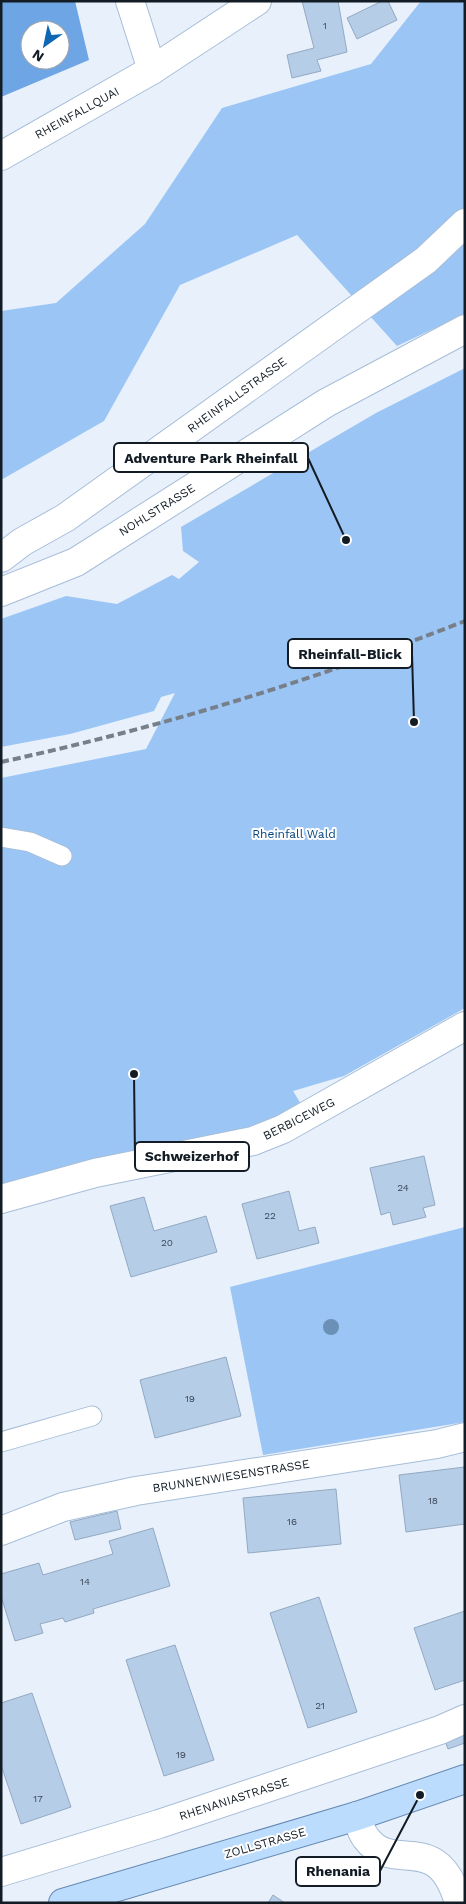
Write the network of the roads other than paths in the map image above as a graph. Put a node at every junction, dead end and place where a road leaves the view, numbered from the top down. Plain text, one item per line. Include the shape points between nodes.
1 (130, 1) edge
2 (257, 1) edge
3 (152, 70) junction
4 (1, 156) edge
5 (465, 223) edge
6 (465, 328) edge
7 (1, 558) edge
8 (1, 592) edge
9 (1, 837) edge
10 (62, 856) dead end
11 (465, 1026) edge
12 (1, 1200) edge
13 (92, 1416) dead end
14 (465, 1437) edge
15 (1, 1442) edge
16 (1, 1530) edge
17 (465, 1719) edge
18 (465, 1779) edge
19 (357, 1816) junction
20 (1, 1872) edge
21 (63, 1903) edge
22 (459, 1903) edge

1 - 3 street
2 - 3 street, RHEINFALLQUAI
3 - 4 street, RHEINFALLQUAI
5 - 7 street, RHEINFALLSTRASSE via 426,260 65,518
6 - 8 street, NOHLSTRASSE via 326,403 76,562
9 - 10 lane via 30,842
11 - 12 street, BERBICEWEG via 283,1129 253,1141 96,1173
13 - 15 lane
14 - 16 street, BRUNNENWIESENSTRASSE via 136,1491 63,1507
17 - 20 street, RHENANIASTRASSE via 159,1824
18 - 19 main road, ZOLLSTRASSE
19 - 21 main road, ZOLLSTRASSE
19 - 22 street via 366,1838 384,1853 418,1856 444,1869

